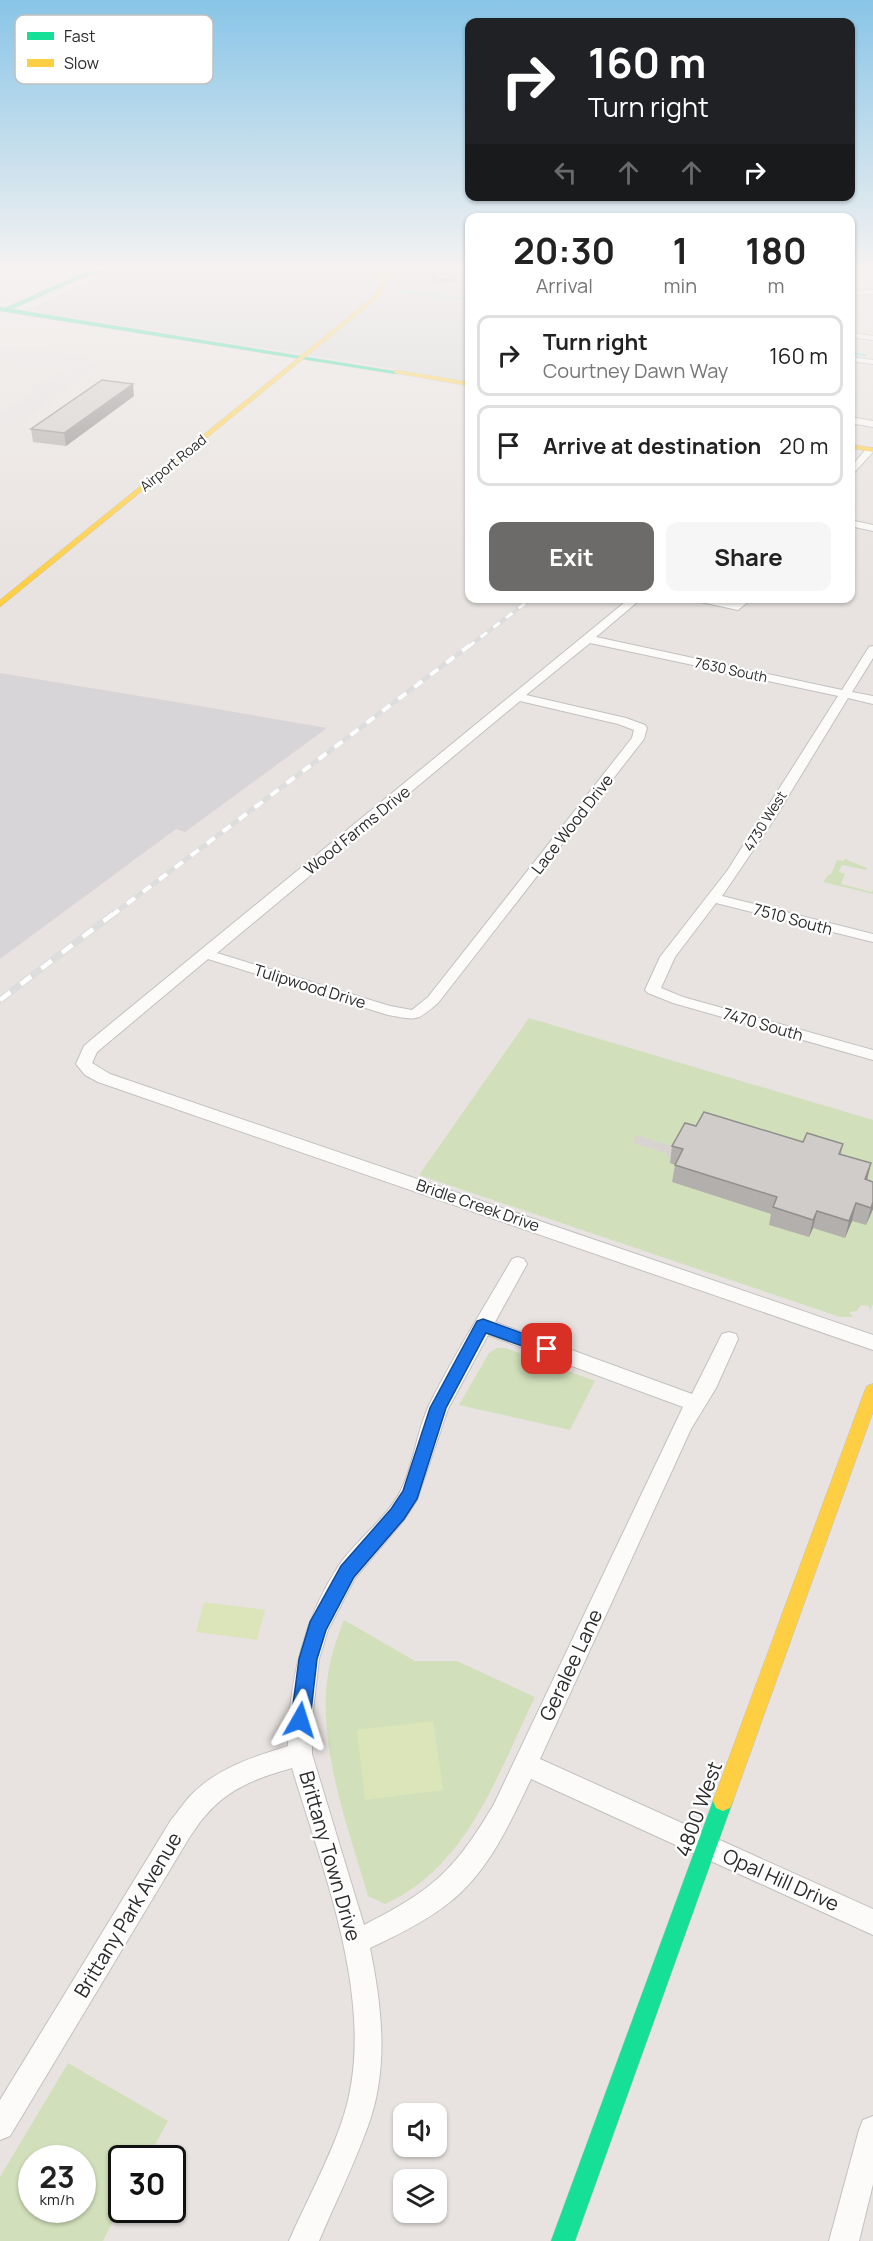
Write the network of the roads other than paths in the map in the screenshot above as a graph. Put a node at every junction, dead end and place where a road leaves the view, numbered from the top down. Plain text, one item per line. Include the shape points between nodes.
1 (284, 372) edge
2 (371, 372) edge
3 (385, 372) edge
4 (465, 383) edge
5 (465, 388) edge
6 (855, 421) edge
7 (873, 424) edge
8 (855, 448) edge
9 (870, 453) edge
10 (855, 469) edge
11 (855, 525) edge
12 (873, 528) edge
13 (631, 603) edge
14 (715, 603) edge
15 (742, 603) edge
16 (0, 604) edge
17 (588, 639) junction
18 (873, 649) edge
19 (844, 694) junction
20 (518, 697) junction
21 (873, 700) edge
22 (714, 898) junction
23 (873, 938) edge
24 (206, 954) junction
25 (653, 990) joint
26 (415, 1015) joint
27 (873, 1055) edge
28 (84, 1064) joint
29 (518, 1264) dead end
30 (483, 1325) junction
31 (729, 1339) dead end
32 (873, 1344) edge
33 (873, 1390) edge
34 (696, 1404) junction
35 (300, 1754) junction
36 (524, 1764) junction
37 (706, 1847) junction
38 (873, 1922) edge
39 (356, 1942) junction
40 (0, 2126) edge
41 (873, 2130) edge
42 (304, 2241) edge
43 (563, 2241) edge
44 (844, 2241) edge

1 - 16 main road, Airport Road
2 - 5 main road
3 - 4 main road
6 - 7 street
8 - 9 main road
9 - 10 street
11 - 12 street
13 - 17 street, Wood Farms Drive
14 - 15 street via 738,607
17 - 19 street, 7630 South
17 - 20 street, Wood Farms Drive
18 - 19 street, 4730 West
19 - 21 street, 7630 South
19 - 22 street, 4730 West
20 - 24 street, Wood Farms Drive
20 - 26 street, Lace Wood Drive via 622,721 641,728 638,739 433,1000
22 - 23 street, 7510 South
22 - 25 street, 4730 West via 680,938 657,974
24 - 26 street, Tulipwood Drive
24 - 28 street, Wood Farms Drive via 90,1050
25 - 27 street, 7470 South
28 - 32 street, Bridle Creek Drive via 104,1078
29 - 30 street, Brittany Town Drive
30 - 34 street
30 - 35 street, Brittany Town Drive via 438,1408 411,1494 347,1571 317,1628 303,1693
31 - 34 street, Geralee Lane
33 - 37 main road, 4800 West
34 - 36 street, Geralee Lane
35 - 39 street, Brittany Town Drive
35 - 40 street, Brittany Park Avenue via 227,1780 200,1802
36 - 37 street, Opal Hill Drive
36 - 39 street, Geralee Lane via 503,1812 478,1853 452,1884 413,1914
37 - 38 street, Opal Hill Drive
37 - 43 main road, 4800 West
39 - 42 street, Brittany Town Drive via 369,2031 364,2089 355,2125
41 - 44 street

